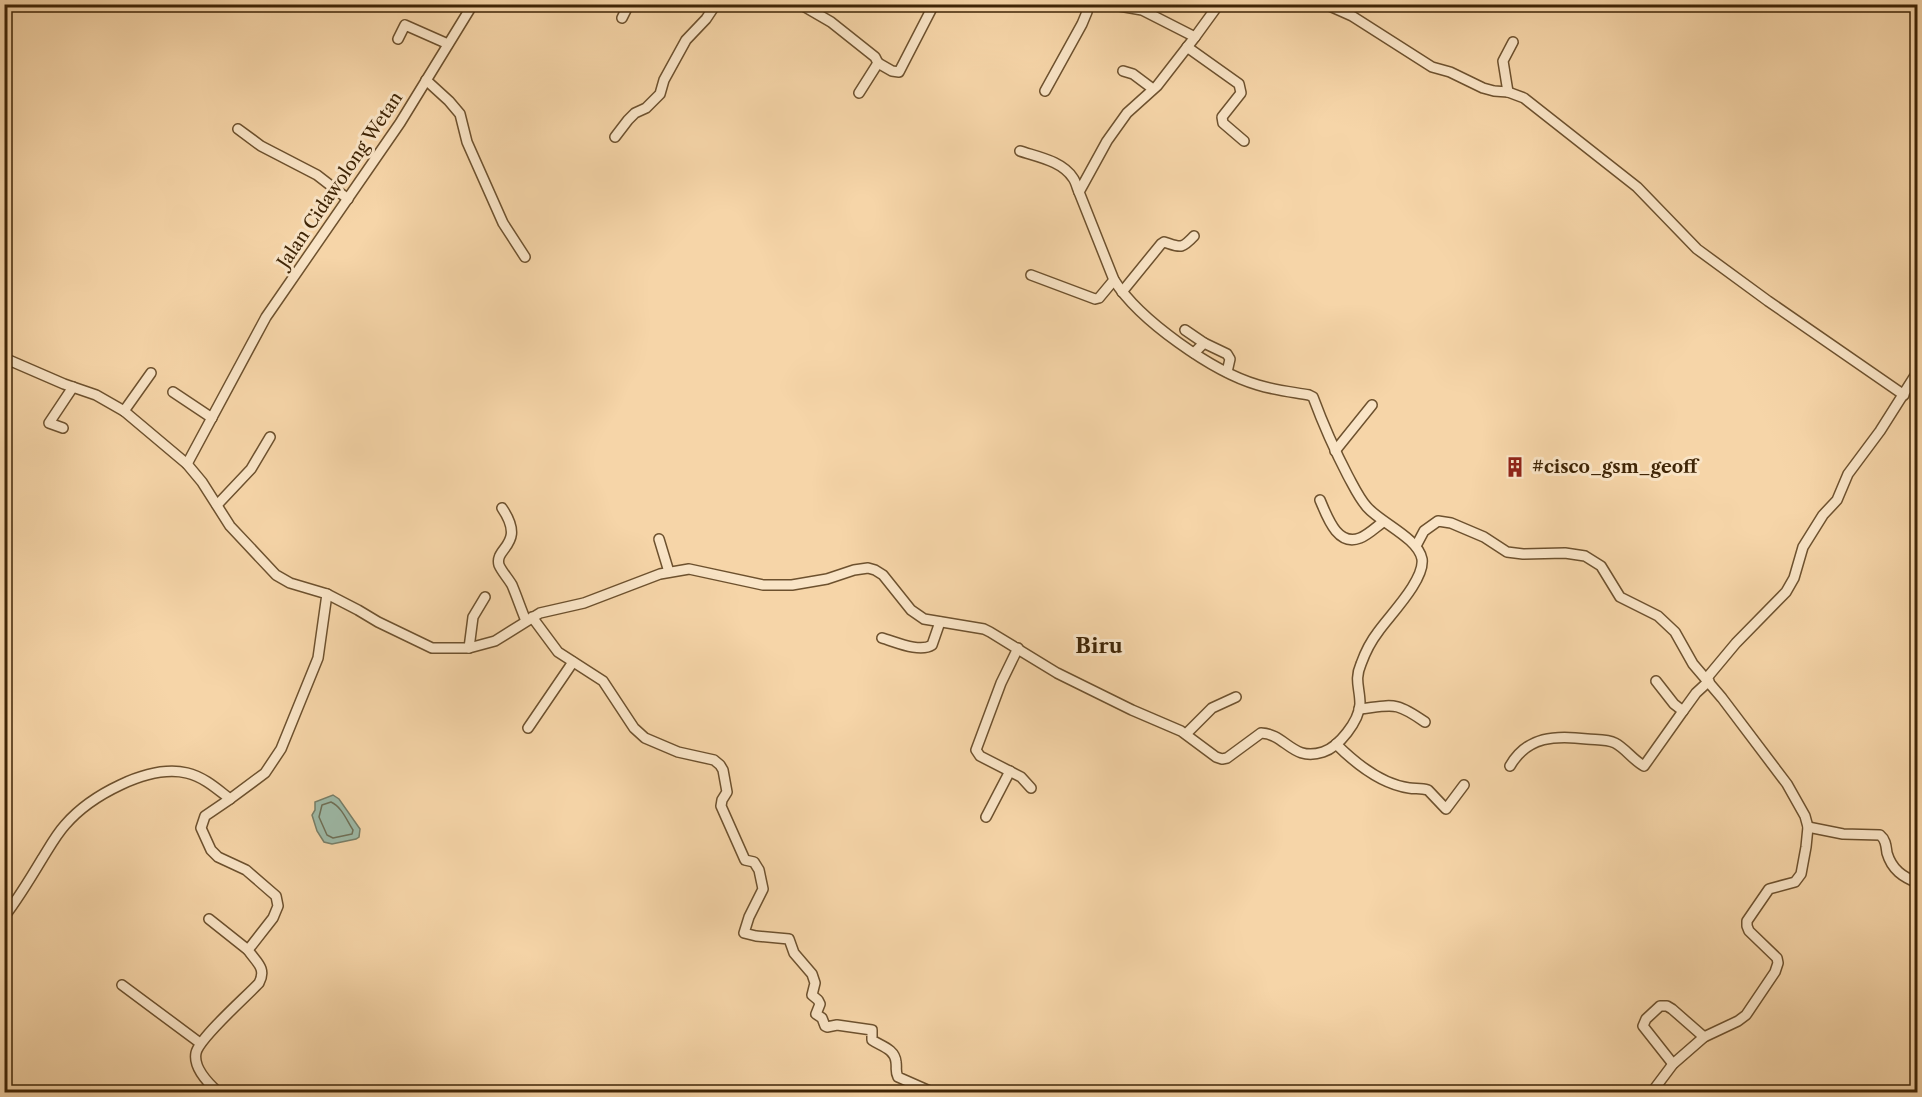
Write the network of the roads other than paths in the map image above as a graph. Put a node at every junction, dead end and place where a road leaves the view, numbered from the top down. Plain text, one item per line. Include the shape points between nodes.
1 (473, 4) edge
2 (629, 4) edge
3 (716, 4) edge
4 (800, 4) edge
5 (1087, 4) edge
6 (1108, 4) edge
7 (1219, 4) edge
8 (1325, 4) edge
9 (1143, 7) edge
10 (932, 8) dead end
11 (622, 18) dead end
12 (1195, 37) junction
13 (398, 39) dead end
14 (1513, 42) dead end
15 (448, 44) junction
16 (1187, 47) junction
17 (878, 63) junction
18 (1123, 71) dead end
19 (426, 80) junction
20 (1153, 89) junction
21 (1045, 92) dead end
22 (1508, 92) junction
23 (859, 93) dead end
24 (238, 129) dead end
25 (615, 137) dead end
26 (1244, 141) dead end
27 (1020, 151) dead end
28 (1079, 192) junction
29 (348, 199) junction
30 (1194, 236) dead end
31 (525, 257) dead end
32 (1031, 275) dead end
33 (1114, 280) junction
34 (1122, 292) junction
35 (1185, 330) dead end
36 (1204, 343) junction
37 (1194, 353) junction
38 (4, 358) edge
39 (1917, 371) edge
40 (1227, 372) junction
41 (151, 373) dead end
42 (73, 387) junction
43 (173, 392) dead end
44 (1904, 395) junction
45 (1372, 405) dead end
46 (124, 411) junction
47 (212, 418) junction
48 (63, 428) dead end
49 (270, 436) dead end
50 (1335, 451) junction
51 (187, 464) junction
52 (1320, 500) dead end
53 (217, 506) junction
54 (502, 508) dead end
55 (1383, 522) junction
56 (659, 539) dead end
57 (1416, 546) junction
58 (669, 572) junction
59 (327, 594) junction
60 (485, 597) dead end
61 (529, 619) junction
62 (940, 622) junction
63 (882, 638) dead end
64 (469, 648) junction
65 (1018, 648) junction
66 (573, 662) junction
67 (1708, 680) junction
68 (1656, 681) dead end
69 (1236, 697) dead end
70 (1359, 709) junction
71 (1683, 711) junction
72 (1425, 722) dead end
73 (528, 728) dead end
74 (1186, 734) junction
75 (1336, 744) junction
76 (1509, 766) dead end
77 (1010, 771) junction
78 (1464, 785) dead end
79 (1031, 788) dead end
80 (230, 799) junction
81 (986, 816) dead end
82 (1808, 827) junction
83 (1917, 883) edge
84 (4, 917) edge
85 (209, 919) dead end
86 (248, 950) junction
87 (123, 985) dead end
88 (1704, 1037) junction
89 (200, 1043) junction
90 (1673, 1064) junction
91 (218, 1092) edge
92 (932, 1092) edge
93 (1652, 1092) edge

1 - 15 street, Jalan Cidawolong Wetan
2 - 11 street
3 - 25 street via 686,40 660,94 635,113
4 - 17 street via 831,22
5 - 21 street via 1084,20
6 - 9 street
7 - 12 street
8 - 22 street via 1352,16 1432,68 1490,90
9 - 12 street
10 - 17 street via 899,72
12 - 16 street
13 - 15 street via 405,25
14 - 22 street via 1503,61
15 - 19 street, Jalan Cidawolong Wetan
16 - 20 street
16 - 26 street via 1239,84 1240,93 1222,117 1223,123
17 - 23 street
18 - 20 street
19 - 29 street, Jalan Cidawolong Wetan
19 - 31 street via 459,114 467,142 503,223
20 - 28 street via 1127,113
22 - 44 street via 1524,98 1637,187 1697,249
24 - 29 street via 261,146 317,175
27 - 28 street via 1062,167
28 - 33 street
29 - 47 street, Jalan Cidawolong Wetan via 266,317
30 - 34 street via 1184,246 1161,244
32 - 33 street via 1095,299
33 - 34 street
34 - 37 street via 1178,344
35 - 36 street
36 - 37 street
36 - 40 street via 1229,356
37 - 40 street
38 - 42 street
39 - 44 street
40 - 50 street via 1259,386 1313,397
41 - 46 street
42 - 46 street
42 - 48 street via 49,423
43 - 47 street
44 - 67 street via 1803,547 1786,592 1736,643
45 - 50 street
46 - 51 street
47 - 51 street
49 - 53 street via 251,469
50 - 55 street via 1361,501
51 - 53 street
52 - 55 street via 1333,529 1346,538 1361,538
53 - 59 street via 230,526 276,575
54 - 61 street via 511,522 512,535 499,563
55 - 57 street
56 - 58 street
57 - 67 street via 1424,531 1438,521 1484,537 1506,552 1585,556 1601,566 1620,597 1658,616 1675,632 1693,664
57 - 70 street via 1422,561 1418,575 1360,664 1356,679
58 - 61 street
58 - 62 street via 689,570 763,585 792,585 868,568 883,574 917,615
59 - 64 street via 432,648
59 - 80 street via 318,658 281,749 265,773
60 - 64 street via 473,617
61 - 64 street via 495,641
61 - 66 street via 558,652
62 - 63 street via 930,647
62 - 65 street via 984,629
65 - 74 street via 1066,678
65 - 77 street via 976,747 980,756
66 - 73 street
66 - 92 street via 603,681 645,738 720,765 727,792 721,806 745,860 754,862 759,870 763,889 748,916 744,933 789,939 794,953 812,974 812,995 820,1004 816,1014 825,1026 872,1030 872,1040 895,1056 898,1077
67 - 71 street
67 - 82 street via 1800,803
68 - 71 street
69 - 74 street via 1212,708
70 - 72 street via 1396,705
70 - 75 street via 1352,726
71 - 76 street via 1644,765 1612,742 1555,736 1539,740
74 - 75 street via 1222,759 1261,733 1273,736 1298,753 1324,752
75 - 78 street via 1367,771 1409,788 1428,790 1443,808 1448,808
77 - 79 street
77 - 81 street
80 - 84 street via 203,778 168,771 116,787 63,826
80 - 86 street via 205,816 201,828 211,850 246,870 276,897 278,906
82 - 83 street via 1843,834 1880,835 1896,871
82 - 88 street via 1804,865 1798,879 1769,889 1747,921 1749,931 1777,958 1778,967 1746,1015
85 - 86 street
86 - 89 street via 262,968 259,983
87 - 89 street
88 - 90 street
88 - 90 street via 1672,1009 1660,1006 1643,1026
89 - 91 street via 196,1052 198,1067
90 - 93 street

